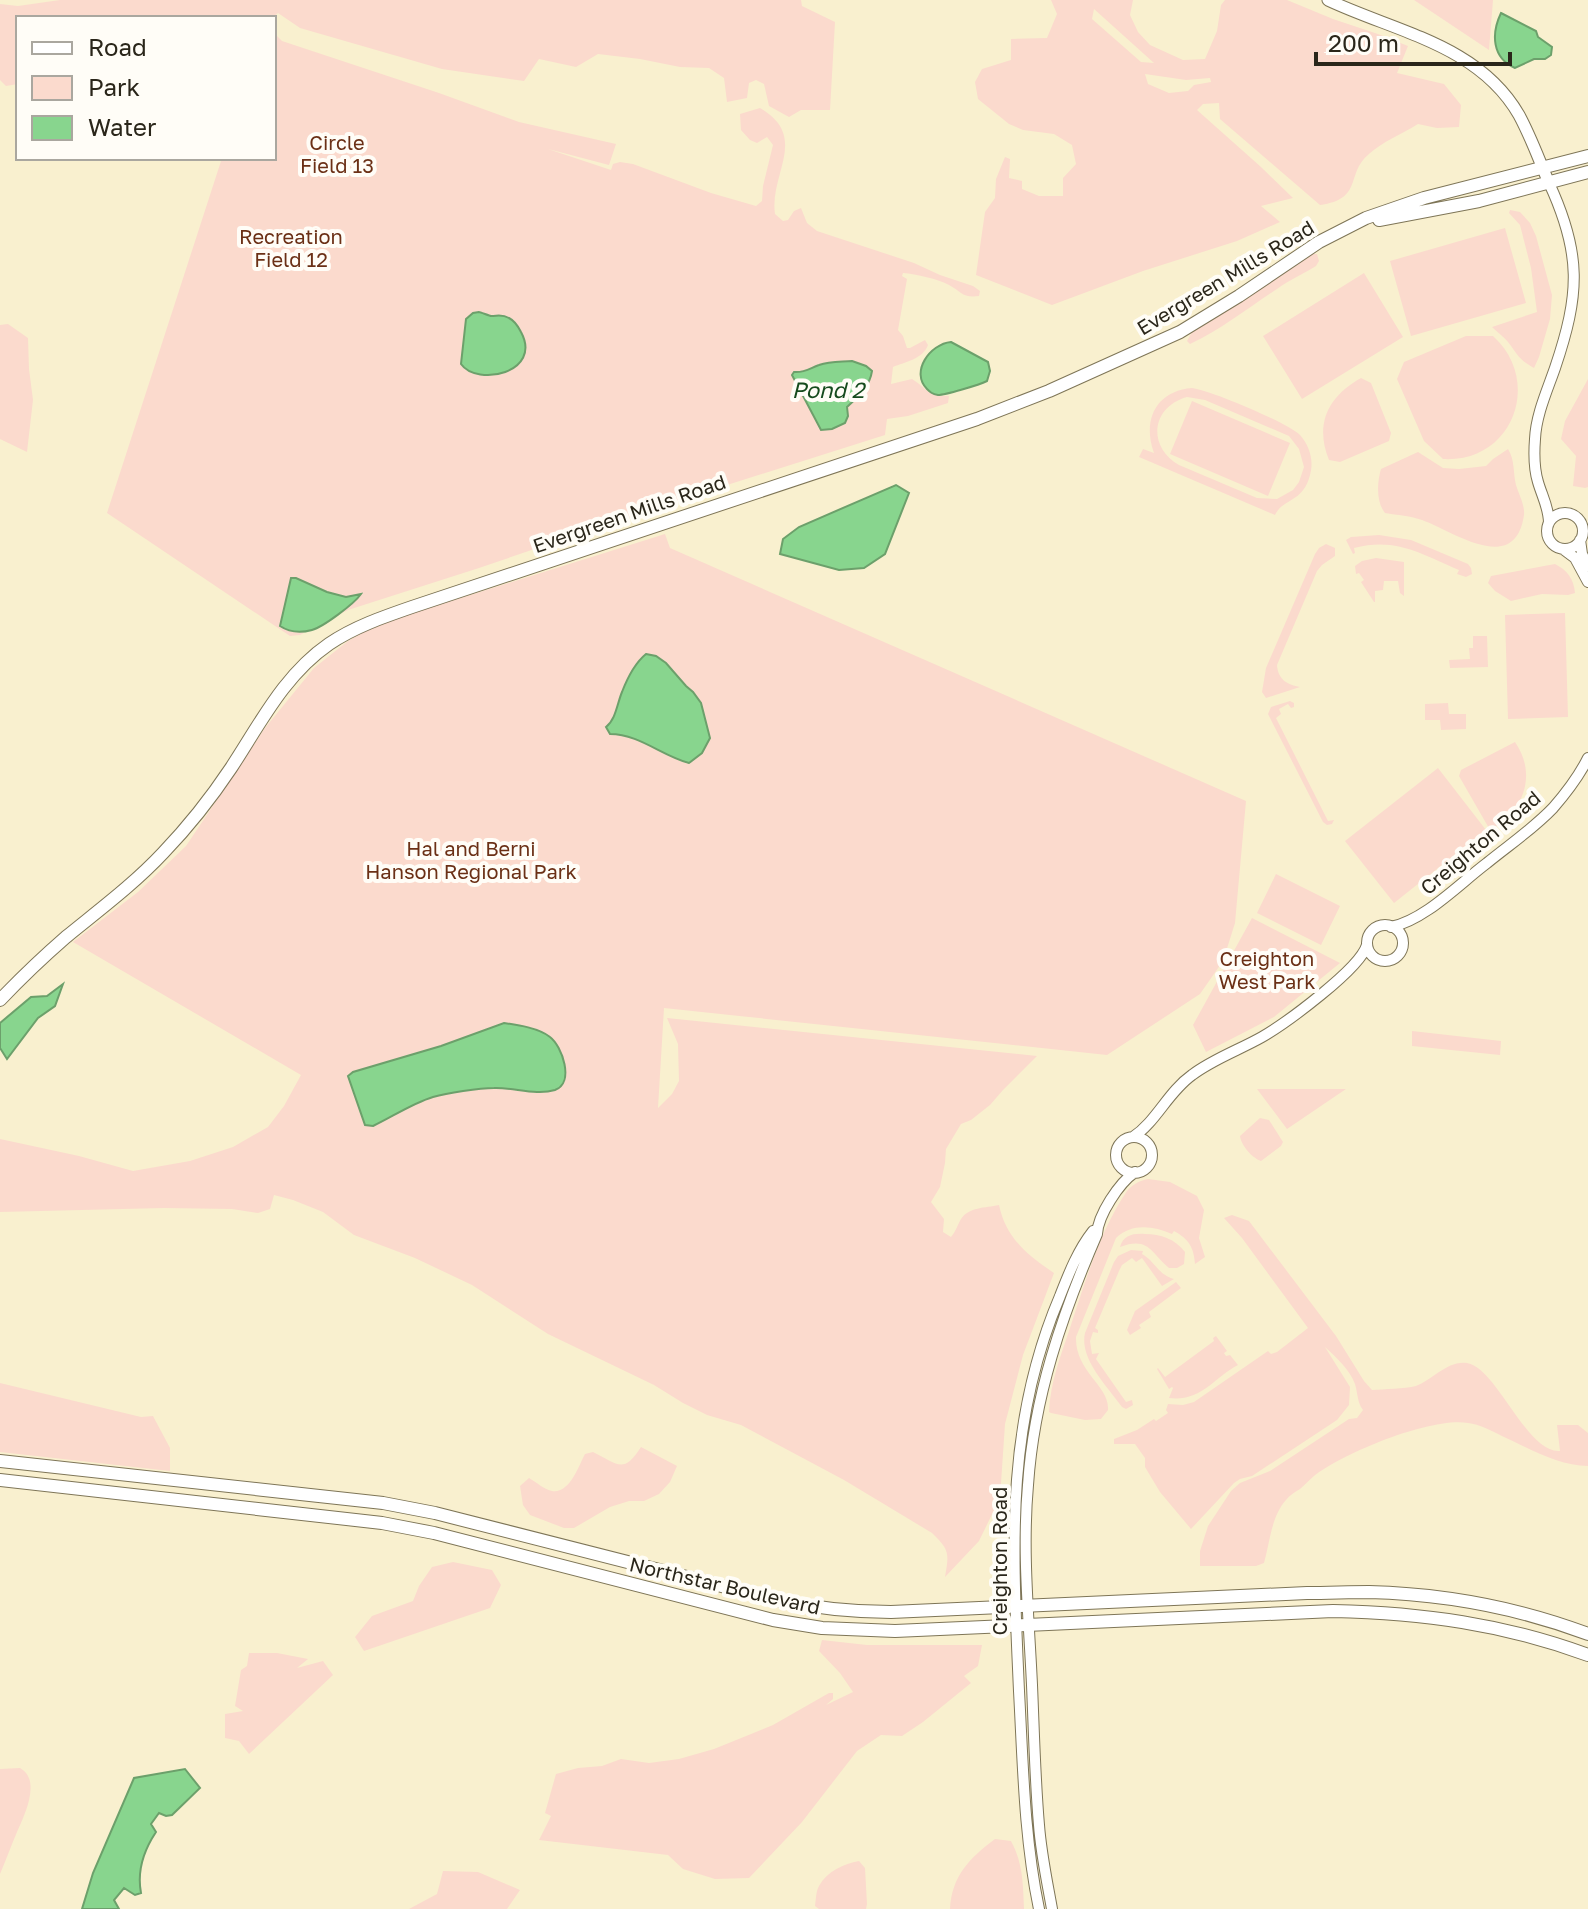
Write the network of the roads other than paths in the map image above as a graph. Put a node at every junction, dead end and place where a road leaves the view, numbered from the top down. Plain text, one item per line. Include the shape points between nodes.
1 (1328, 0) edge
2 (1588, 156) edge
3 (1542, 167) junction
4 (1588, 172) edge
5 (1549, 183) junction
6 (1399, 216) junction
7 (1341, 231) junction
8 (1536, 469) junction
9 (1566, 514) junction
10 (1549, 523) junction
11 (1580, 540) junction
12 (1563, 549) junction
13 (1588, 566) edge
14 (1588, 582) edge
15 (1588, 758) edge
16 (1422, 914) junction
17 (1391, 927) junction
18 (1403, 942) junction
19 (1367, 945) junction
20 (1379, 960) junction
21 (30, 969) junction
22 (1343, 976) junction
23 (0, 990) edge
24 (0, 1000) edge
25 (1159, 1109) junction
26 (1133, 1137) junction
27 (1150, 1147) junction
28 (1116, 1156) junction
29 (1135, 1172) junction
30 (1113, 1197) junction
31 (0, 1461) edge
32 (0, 1480) edge
33 (1022, 1606) junction
34 (1023, 1626) junction
35 (1588, 1634) edge
36 (1588, 1655) edge
37 (1039, 1909) edge
38 (1052, 1909) edge

1 - 3 main road via 1432,42 1477,68 1513,107
2 - 3 main road, Evergreen Mills Road
3 - 5 main road
3 - 6 main road via 1533,175 1432,201
3 - 7 main road, Evergreen Mills Road via 1424,198
4 - 5 main road, Evergreen Mills Road
5 - 6 main road, Evergreen Mills Road
5 - 8 street via 1572,245 1573,291 1566,332 1536,425
6 - 7 main road, Evergreen Mills Road
7 - 21 main road, Evergreen Mills Road via 1180,332 1049,391 412,607 328,644 292,678 200,810 162,854
8 - 9 street via 1548,496
8 - 10 street
9 - 10 street
9 - 11 street via 1580,523
10 - 12 street via 1549,540
11 - 12 street
11 - 13 street
12 - 14 street via 1575,558
15 - 16 street, Creighton Road via 1544,816
16 - 17 street, Creighton Road
16 - 18 street, Creighton Road
17 - 18 street
17 - 19 street, Creighton Road via 1374,929
18 - 20 street, Creighton Road via 1396,958
19 - 20 street
19 - 22 street, Creighton Road
20 - 22 street, Creighton Road
21 - 23 main road, Evergreen Mills Road
21 - 24 main road, Evergreen Mills Road
22 - 25 street, Creighton Road via 1263,1037 1192,1074
25 - 26 street, Creighton Road
25 - 27 street, Creighton Road
26 - 27 street
26 - 28 street, Creighton Road via 1123,1141
27 - 29 street, Creighton Road via 1149,1164
28 - 29 street via 1122,1168
28 - 30 street, Creighton Road
29 - 30 street, Creighton Road
30 - 33 street, Creighton Road via 1073,1290 1035,1422
31 - 33 main road, Northstar Boulevard via 383,1503 806,1606 891,1612
32 - 34 main road, Northstar Boulevard via 382,1523 810,1627 895,1631
33 - 34 street, Creighton Road
33 - 35 main road, Northstar Boulevard via 1370,1592 1480,1604
34 - 36 main road, Northstar Boulevard via 1365,1612 1490,1627
34 - 37 street, Creighton Road via 1026,1828
34 - 38 street, Creighton Road via 1039,1827

